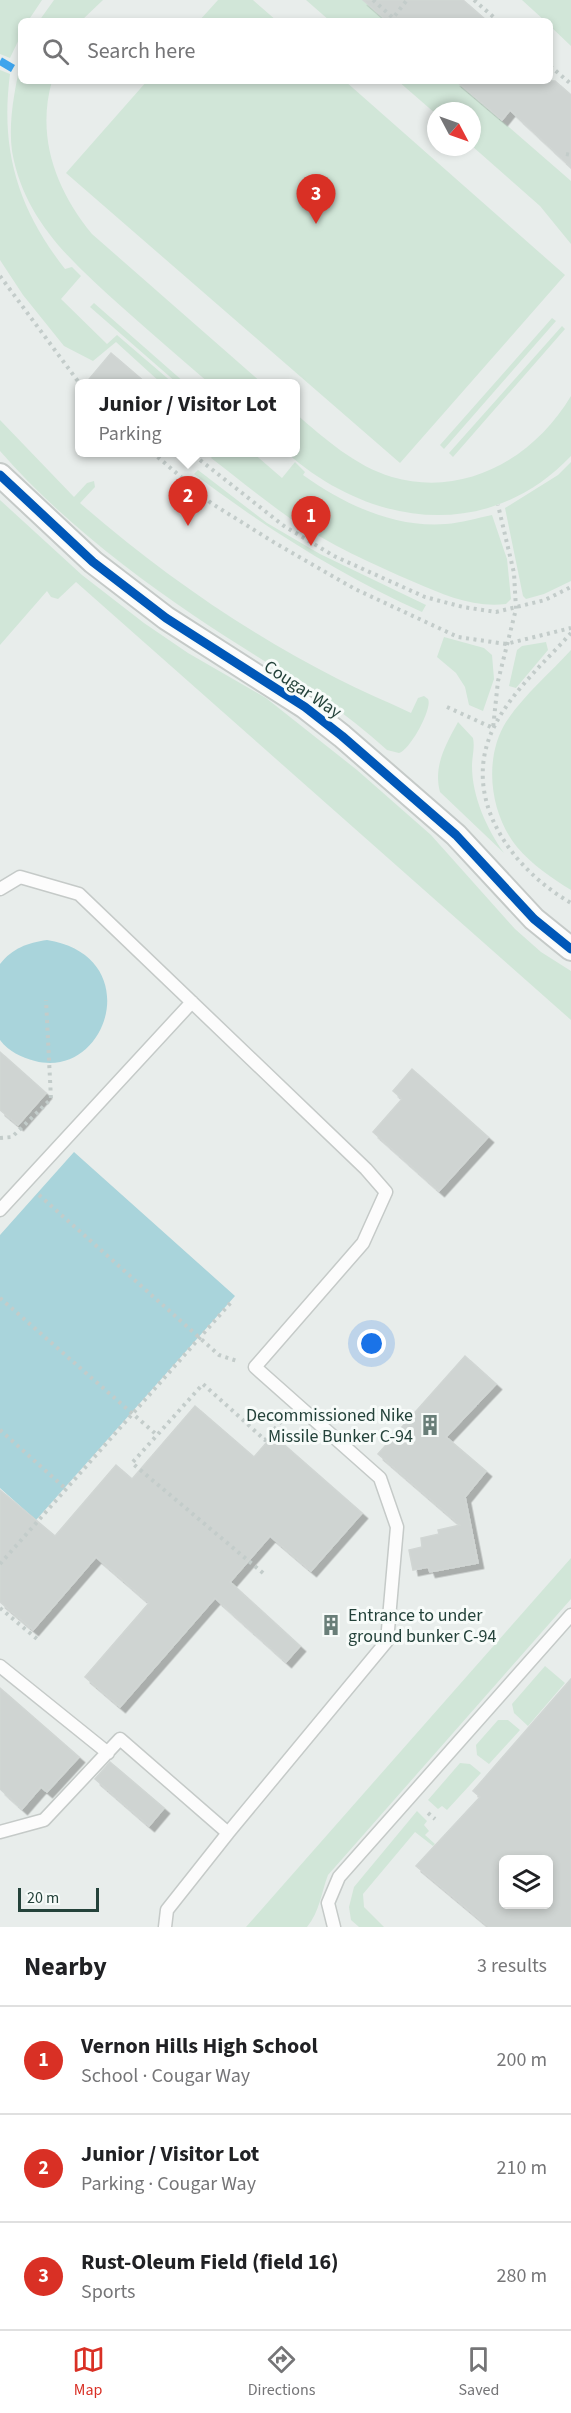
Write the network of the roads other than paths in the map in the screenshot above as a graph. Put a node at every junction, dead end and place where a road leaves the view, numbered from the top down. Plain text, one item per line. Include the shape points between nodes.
1 (0, 476) edge
2 (0, 889) edge
3 (571, 949) edge
4 (192, 1002) junction
5 (0, 1210) edge
6 (571, 1615) edge
7 (0, 1666) edge
8 (108, 1753) junction
9 (0, 1832) edge
10 (228, 1833) junction
11 (165, 1927) edge
12 (334, 1927) edge

1 - 3 street, Cougar Way via 93,562 166,618 342,736 456,835 534,919
2 - 4 lane via 20,877 79,894
4 - 5 lane
4 - 10 lane via 386,1192 363,1243 255,1367 380,1478 397,1527 387,1641
6 - 12 lane via 339,1877 328,1903
7 - 8 lane
8 - 9 lane via 44,1820
8 - 10 lane via 120,1739
10 - 11 lane via 167,1910

